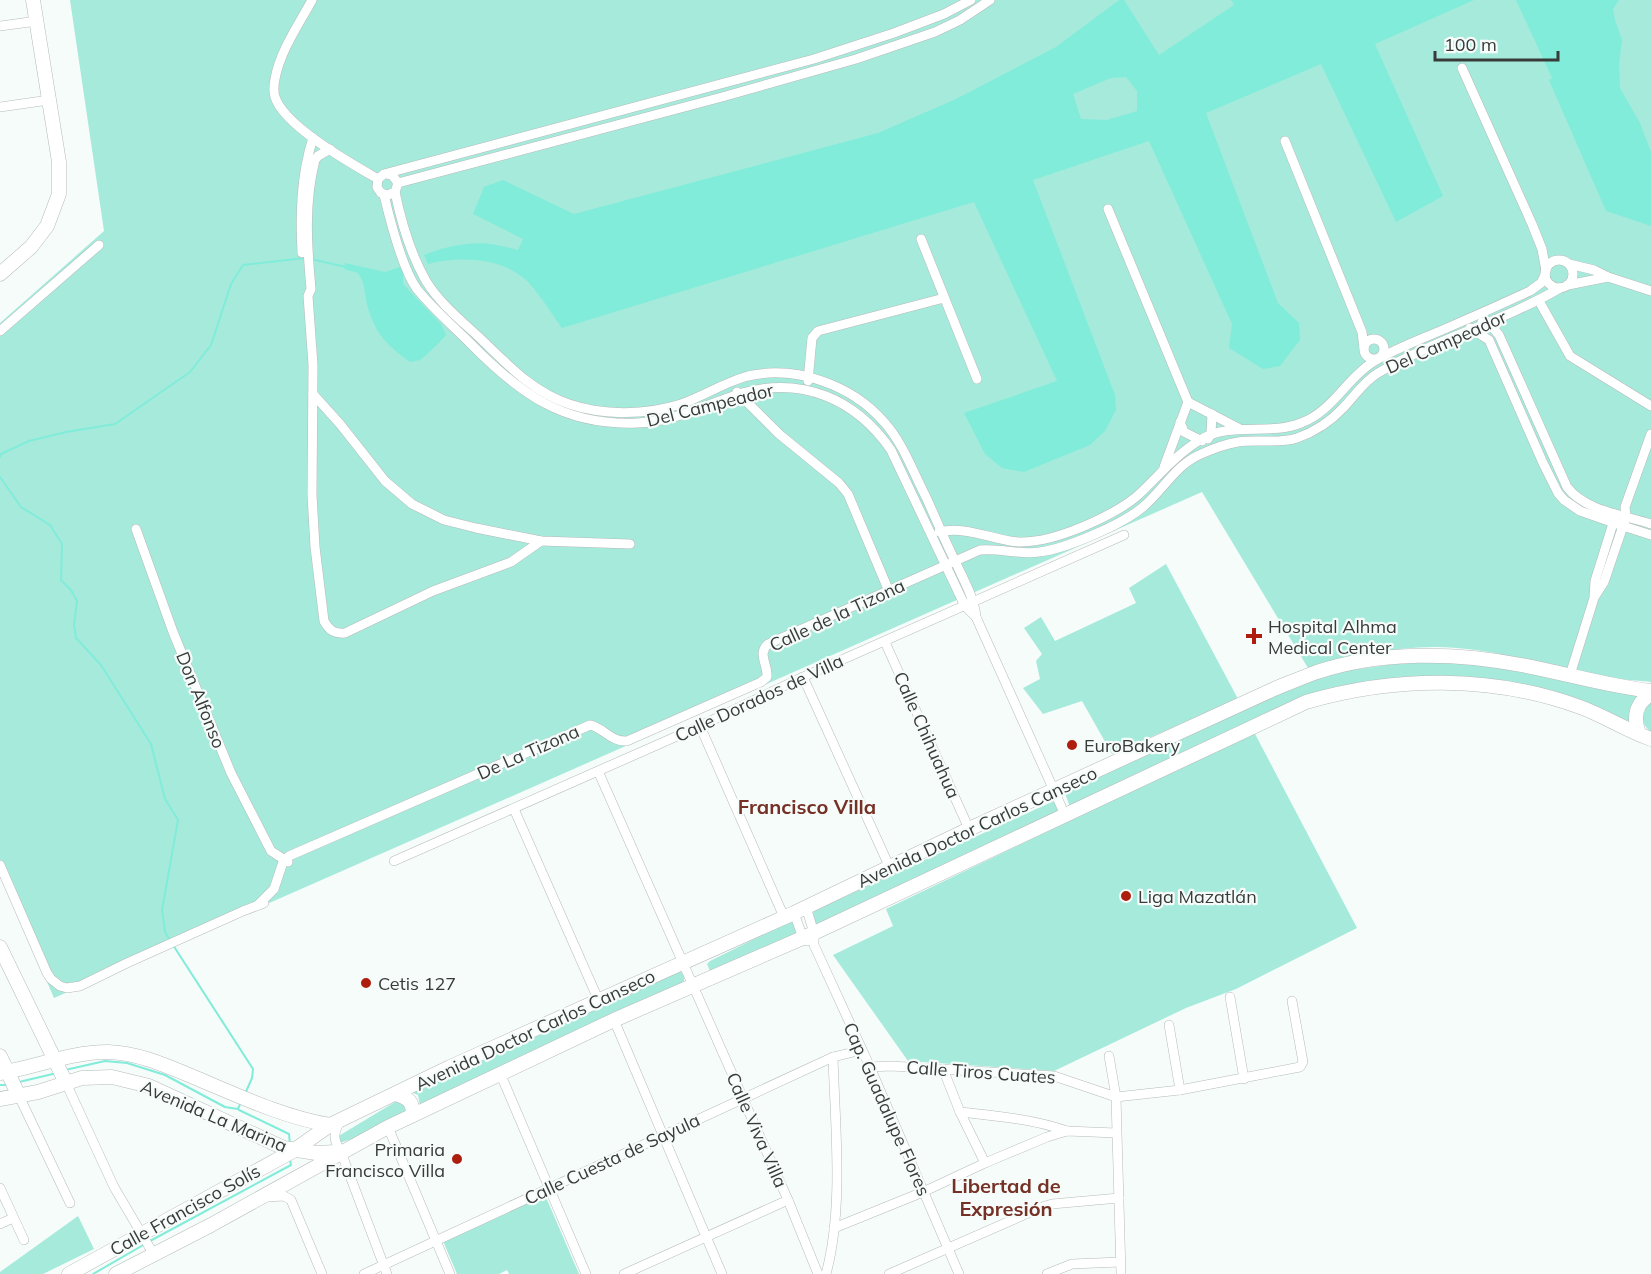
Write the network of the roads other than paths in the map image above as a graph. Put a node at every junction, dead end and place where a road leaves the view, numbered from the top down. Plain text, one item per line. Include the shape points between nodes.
1 (33, 0) edge
2 (312, 0) edge
3 (971, 0) edge
4 (990, 0) edge
5 (37, 21) junction
6 (0, 26) edge
7 (1462, 68) dead end
8 (769, 72) junction
9 (772, 83) junction
10 (49, 100) junction
11 (650, 104) junction
12 (0, 107) edge
13 (652, 116) junction
14 (529, 136) junction
15 (313, 138) junction
16 (1285, 141) dead end
17 (532, 148) junction
18 (330, 149) junction
19 (387, 174) junction
20 (378, 179) junction
21 (396, 187) junction
22 (384, 195) junction
23 (1108, 208) dead end
24 (921, 239) dead end
25 (99, 245) dead end
26 (1542, 249) junction
27 (305, 255) junction
28 (1565, 262) junction
29 (1546, 273) junction
30 (0, 274) edge
31 (1608, 278) junction
32 (1564, 287) junction
33 (1651, 291) edge
34 (944, 298) junction
35 (1539, 301) junction
36 (1505, 315) junction
37 (1473, 317) junction
38 (1460, 322) junction
39 (1485, 324) junction
40 (1473, 330) junction
41 (0, 331) edge
42 (1362, 332) junction
43 (1500, 335) junction
44 (1378, 341) junction
45 (1401, 347) junction
46 (1364, 349) junction
47 (1380, 358) junction
48 (1398, 363) junction
49 (1377, 374) junction
50 (1356, 376) junction
51 (809, 377) junction
52 (977, 379) dead end
53 (731, 382) junction
54 (806, 390) junction
55 (313, 394) junction
56 (739, 394) junction
57 (1188, 402) junction
58 (1651, 406) edge
59 (584, 413) junction
60 (1212, 414) junction
61 (1180, 422) junction
62 (1240, 429) junction
63 (1543, 432) junction
64 (1651, 434) edge
65 (1532, 436) junction
66 (1206, 439) junction
67 (1220, 446) junction
68 (1197, 456) junction
69 (1164, 468) junction
70 (1576, 503) junction
71 (1621, 517) junction
72 (1651, 524) edge
73 (136, 529) dead end
74 (942, 531) junction
75 (930, 534) junction
76 (1124, 535) dead end
77 (1651, 535) edge
78 (988, 536) junction
79 (541, 541) junction
80 (630, 544) dead end
81 (989, 549) junction
82 (955, 561) junction
83 (945, 566) junction
84 (888, 590) junction
85 (975, 602) junction
86 (965, 606) junction
87 (976, 617) junction
88 (885, 642) junction
89 (1570, 675) junction
90 (803, 676) junction
91 (760, 682) joint
92 (1286, 684) junction
93 (1651, 692) edge
94 (1242, 704) junction
95 (1285, 712) junction
96 (700, 726) junction
97 (1252, 727) junction
98 (1645, 737) edge
99 (598, 771) junction
100 (1055, 790) junction
101 (514, 808) junction
102 (1065, 814) junction
103 (969, 829) junction
104 (289, 859) junction
105 (394, 861) dead end
106 (0, 865) edge
107 (890, 868) junction
108 (794, 912) junction
109 (810, 939) junction
110 (0, 947) edge
111 (683, 963) junction
112 (693, 986) junction
113 (1230, 997) dead end
114 (598, 999) junction
115 (1292, 1001) dead end
116 (614, 1020) junction
117 (1168, 1025) dead end
118 (862, 1050) junction
119 (0, 1056) edge
120 (1109, 1056) dead end
121 (833, 1057) junction
122 (54, 1060) junction
123 (870, 1067) junction
124 (943, 1070) junction
125 (4, 1072) edge
126 (500, 1073) junction
127 (1244, 1079) junction
128 (66, 1083) junction
129 (1180, 1090) junction
130 (396, 1094) junction
131 (19, 1096) junction
132 (1116, 1097) junction
133 (743, 1098) junction
134 (0, 1099) edge
135 (960, 1112) junction
136 (413, 1115) junction
137 (335, 1123) junction
138 (387, 1127) junction
139 (1067, 1131) junction
140 (1116, 1132) junction
141 (663, 1135) junction
142 (290, 1152) junction
143 (341, 1152) junction
144 (985, 1163) junction
145 (0, 1188) edge
146 (549, 1188) junction
147 (923, 1192) junction
148 (269, 1193) junction
149 (1119, 1198) junction
150 (788, 1200) junction
151 (70, 1203) dead end
152 (13, 1218) junction
153 (0, 1224) edge
154 (834, 1228) junction
155 (143, 1235) junction
156 (706, 1237) junction
157 (24, 1240) dead end
158 (436, 1240) junction
159 (947, 1249) junction
160 (154, 1255) junction
161 (1120, 1262) junction
162 (385, 1269) edge
163 (69, 1274) edge
164 (116, 1274) edge
165 (322, 1274) edge
166 (364, 1274) edge
167 (450, 1274) edge
168 (586, 1274) edge
169 (624, 1274) edge
170 (722, 1274) edge
171 (818, 1274) edge
172 (826, 1274) edge
173 (889, 1274) edge
174 (959, 1274) edge
175 (1047, 1274) edge
176 (1121, 1274) edge

1 - 5 main road
2 - 15 street via 290,40 274,89 280,107
3 - 8 street via 894,33
4 - 9 street via 935,32
5 - 6 street
5 - 10 main road
7 - 26 street
8 - 9 street
8 - 11 street
9 - 13 street
10 - 12 street
10 - 30 main road via 59,162 59,194 47,226 31,247
11 - 13 street
11 - 14 street
13 - 17 street
14 - 17 street
14 - 19 street
15 - 18 street
15 - 27 street via 307,155 300,223
16 - 42 street
17 - 21 street
18 - 20 street
18 - 27 street via 315,160 311,176
19 - 20 street
19 - 21 street via 392,175
20 - 22 street, Del Campeador via 377,187
21 - 22 street
21 - 59 street, Del Campeador via 409,242 427,282 441,301 521,378
22 - 59 street, Del Campeador via 408,270 422,294 517,387 547,405
23 - 57 street
24 - 34 street
25 - 41 street
26 - 28 street, Del Campeador
26 - 29 street
27 - 55 street via 304,290 308,296
28 - 29 street via 1551,263
28 - 31 street, Del Campeador
28 - 32 street via 1572,268 1573,277
29 - 32 street via 1548,283
29 - 37 street, Del Campeador via 1530,291
31 - 32 street, Del Campeador
31 - 33 street, Del Campeador
32 - 35 street, Del Campeador
34 - 51 street via 818,331 812,338
34 - 52 street
35 - 36 street, Del Campeador
35 - 58 street via 1570,356
36 - 39 street, Del Campeador
36 - 43 street
37 - 38 street, Del Campeador
37 - 39 street
38 - 40 street
38 - 45 street, Del Campeador
39 - 40 street, Del Campeador
39 - 43 street
40 - 48 street, Del Campeador
40 - 65 street via 1489,340
42 - 44 street, Del Campeador
42 - 46 street
43 - 63 street
44 - 45 street, Del Campeador
44 - 46 street via 1368,341
44 - 47 street via 1384,349
45 - 47 street, Del Campeador
46 - 47 street via 1368,357
46 - 50 street, Del Campeador
47 - 48 street
47 - 49 street
47 - 50 street, Del Campeador
48 - 49 street, Del Campeador
49 - 67 street, Del Campeador via 1328,422 1306,434 1289,440
50 - 62 street, Del Campeador via 1320,414 1302,423 1286,428
51 - 53 street, Del Campeador via 767,373
51 - 54 street
51 - 74 street, Del Campeador via 853,396 884,422 900,445
53 - 56 street
53 - 59 street, Del Campeador via 665,408
54 - 56 street, Del Campeador via 775,386
54 - 75 street, Del Campeador via 846,405 875,429 902,470
55 - 79 street via 385,481 412,504 444,520
55 - 79 street via 315,547 324,621 333,632 345,633 433,591 511,562
56 - 59 street, Del Campeador via 655,421 617,423
56 - 84 street via 848,494
57 - 60 street
57 - 61 street
60 - 62 street
60 - 66 street
61 - 66 street via 1184,432
61 - 69 street
62 - 66 street, Del Campeador
63 - 65 street
63 - 70 street
64 - 71 street
65 - 70 street via 1558,493
66 - 67 street
66 - 68 street
66 - 69 street, Del Campeador
67 - 68 street, Del Campeador
68 - 81 street, Del Campeador via 1123,521 1041,552
69 - 78 street, Del Campeador via 1127,503 1064,533 1030,541
70 - 71 street
71 - 72 street
71 - 77 street
71 - 89 street via 1595,581 1594,598
73 - 104 street, Don Alfonso via 231,773 271,851
74 - 75 street, Del Campeador
74 - 78 street, Del Campeador via 955,529
74 - 82 street, Del Campeador
75 - 83 street, Del Campeador
76 - 85 street, Calle Dorados de Villa
78 - 81 street
79 - 80 street
81 - 82 street, Del Campeador
82 - 83 street, Del Campeador
82 - 85 street
83 - 84 street, Calle de la Tizona
83 - 86 street
84 - 91 street, Calle de la Tizona via 768,644 762,654 767,677
85 - 86 street, Calle Dorados de Villa
85 - 87 street
86 - 87 street
86 - 88 street, Calle Dorados de Villa
87 - 100 street
88 - 90 street, Calle Dorados de Villa
88 - 103 street, Calle Chihuahua
89 - 92 main road, Avenida Doctor Carlos Canseco via 1478,658 1419,656 1340,666
89 - 93 main road, Avenida Doctor Carlos Canseco
90 - 96 street, Calle Dorados de Villa
90 - 107 street
91 - 104 street, De La Tizona via 627,741 612,739 590,725
92 - 94 main road, Avenida Doctor Carlos Canseco
92 - 95 main road via 1292,698
93 - 98 main road via 1636,710 1635,718
94 - 97 main road via 1240,721
94 - 100 main road, Avenida Doctor Carlos Canseco
95 - 97 main road, Avenida Doctor Carlos Canseco
95 - 98 main road, Avenida Doctor Carlos Canseco via 1306,702 1360,689 1456,682 1554,698 1600,714
96 - 99 street, Calle Dorados de Villa
96 - 108 street
97 - 102 main road, Avenida Doctor Carlos Canseco
99 - 101 street, Calle Dorados de Villa
99 - 111 street
100 - 102 street
100 - 103 main road, Avenida Doctor Carlos Canseco
101 - 105 street, Calle Dorados de Villa
101 - 114 street
102 - 109 main road, Avenida Doctor Carlos Canseco
103 - 107 main road, Avenida Doctor Carlos Canseco
104 - 106 street via 274,889 258,905 91,979 67,982 46,967
107 - 108 main road, Avenida Doctor Carlos Canseco
108 - 109 street, Cap. Guadalupe Flores
108 - 111 main road, Avenida Doctor Carlos Canseco
109 - 112 main road, Avenida Doctor Carlos Canseco
109 - 118 street, Cap. Guadalupe Flores
110 - 122 main road
111 - 112 street
111 - 114 main road, Avenida Doctor Carlos Canseco
112 - 116 main road, Avenida Doctor Carlos Canseco
112 - 133 street, Calle Viva Villa
113 - 127 street
114 - 130 main road, Avenida Doctor Carlos Canseco
115 - 127 street, Calle Tiros Cuates via 1302,1065
116 - 126 main road, Avenida Doctor Carlos Canseco
116 - 141 street
117 - 129 street
118 - 121 street, Calle Cuesta de Sayula
118 - 123 street, Cap. Guadalupe Flores
119 - 125 main road
120 - 132 street
121 - 133 street, Calle Cuesta de Sayula
121 - 154 street
122 - 125 main road, Avenida La Marina
122 - 128 main road
122 - 137 main road, Avenida La Marina via 110,1052 141,1057 282,1113
123 - 124 street, Calle Tiros Cuates
123 - 147 street, Cap. Guadalupe Flores
124 - 132 street, Calle Tiros Cuates via 1054,1076
124 - 135 street
125 - 131 main road
126 - 136 main road, Avenida Doctor Carlos Canseco
126 - 146 street
127 - 129 street, Calle Tiros Cuates
128 - 131 main road, Avenida La Marina
128 - 142 main road, Avenida La Marina via 95,1077 127,1079
128 - 155 street via 114,1187
129 - 132 street, Calle Tiros Cuates
130 - 136 main road via 410,1100
130 - 137 main road, Avenida Doctor Carlos Canseco
131 - 134 main road, Avenida La Marina
131 - 151 street
132 - 140 street
133 - 141 street, Calle Cuesta de Sayula
133 - 150 street, Calle Viva Villa
135 - 139 street
135 - 144 street
136 - 138 main road, Avenida Doctor Carlos Canseco
137 - 142 main road, Calle Francisco Solís
137 - 143 street via 334,1137
138 - 143 main road, Avenida Doctor Carlos Canseco
138 - 158 street
139 - 140 street
139 - 144 street
140 - 149 street
141 - 146 street, Calle Cuesta de Sayula
141 - 156 street
142 - 143 main road, Avenida La Marina
142 - 155 main road, Calle Francisco Solís
143 - 148 main road, Calle Francisco Solís
143 - 162 street
144 - 147 street
145 - 152 street
146 - 158 street, Calle Cuesta de Sayula
146 - 168 street
147 - 154 street
147 - 159 street, Cap. Guadalupe Flores
148 - 160 main road, Calle Francisco Solís
148 - 165 street via 289,1197
149 - 159 street via 1052,1204
149 - 161 street
150 - 156 street
150 - 171 street, Calle Viva Villa
152 - 153 street
152 - 157 street
154 - 172 street
155 - 160 street
155 - 163 main road, Calle Francisco Solís
156 - 169 street
156 - 170 street
158 - 162 street, Calle Cuesta de Sayula
158 - 167 street
159 - 173 street
159 - 174 street, Cap. Guadalupe Flores
160 - 164 main road, Calle Francisco Solís
161 - 175 street via 1072,1264
161 - 176 street
162 - 166 street, Calle Cuesta de Sayula

